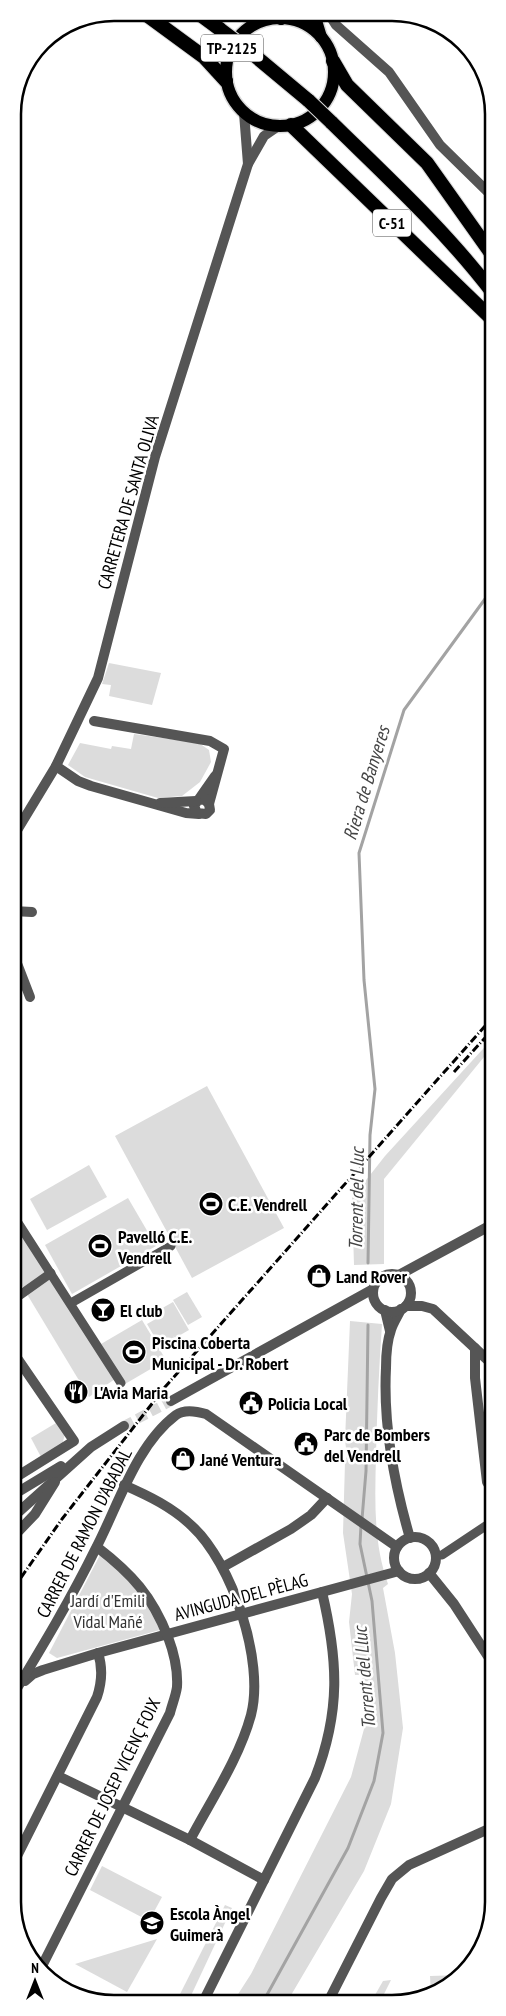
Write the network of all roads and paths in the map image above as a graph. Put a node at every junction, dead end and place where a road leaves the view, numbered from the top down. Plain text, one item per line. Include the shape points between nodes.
1 (155, 21) edge
2 (209, 21) edge
3 (265, 21) edge
4 (295, 21) edge
5 (316, 21) edge
6 (333, 21) edge
7 (321, 37) junction
8 (333, 61) junction
9 (226, 81) junction
10 (244, 113) junction
11 (291, 125) junction
12 (277, 126) junction
13 (248, 164) junction
14 (485, 189) edge
15 (485, 245) edge
16 (485, 282) edge
17 (485, 312) edge
18 (94, 721) dead end
19 (56, 766) junction
20 (217, 773) junction
21 (197, 801) junction
22 (149, 803) junction
23 (210, 804) junction
24 (199, 814) junction
25 (21, 824) edge
26 (21, 911) edge
27 (32, 912) dead end
28 (21, 973) edge
29 (30, 997) dead end
30 (21, 1226) edge
31 (485, 1228) edge
32 (171, 1246) dead end
33 (414, 1268) junction
34 (51, 1273) junction
35 (398, 1275) junction
36 (409, 1284) junction
37 (373, 1289) junction
38 (21, 1294) edge
39 (71, 1302) junction
40 (352, 1302) junction
41 (381, 1307) junction
42 (403, 1308) junction
43 (390, 1331) junction
44 (475, 1348) junction
45 (485, 1357) edge
46 (21, 1364) edge
47 (121, 1383) dead end
48 (171, 1401) tunnel mouth
49 (124, 1426) tunnel mouth
50 (91, 1447) junction
51 (485, 1465) edge
52 (21, 1473) edge
53 (60, 1474) junction
54 (124, 1485) junction
55 (21, 1491) edge
56 (47, 1495) junction
57 (326, 1498) junction
58 (21, 1510) edge
59 (21, 1518) edge
60 (485, 1526) edge
61 (21, 1529) edge
62 (410, 1538) junction
63 (97, 1547) junction
64 (397, 1548) junction
65 (442, 1555) dead end
66 (223, 1567) junction
67 (399, 1571) junction
68 (429, 1573) junction
69 (322, 1592) junction
70 (241, 1614) junction
71 (166, 1634) junction
72 (485, 1652) edge
73 (98, 1653) junction
74 (34, 1659) junction
75 (62, 1664) junction
76 (21, 1681) edge
77 (21, 1687) edge
78 (58, 1776) junction
79 (122, 1808) junction
80 (485, 1831) edge
81 (190, 1840) junction
82 (21, 1848) edge
83 (264, 1880) junction
84 (47, 1956) edge
85 (206, 1995) edge
86 (332, 1995) edge

1 - 9 highway via 204,57
2 - 16 highway, C-51, bridge via 254,55 331,122 430,220
3 - 9 main road, TP-2125 via 251,27 236,41 227,60
4 - 7 main road, TP-2125
5 - 7 main road, TP-2125
6 - 14 street via 388,72 440,145
7 - 8 main road, TP-2125
8 - 11 main road, TP-2125 via 334,78 330,94 307,119
8 - 15 highway via 347,85 427,163
9 - 10 main road, TP-2125 via 233,99
10 - 12 main road, TP-2125 via 259,122
10 - 13 street, TP-2125
11 - 12 main road, TP-2125
11 - 17 highway, C-51
12 - 13 street, TP-2125 via 264,136
13 - 19 street, CARRETERA DE SANTA OLIVA / TP-2125 via 155,456 98,678
18 - 20 street via 210,740 224,749
19 - 22 street via 83,783
19 - 25 street, CARRETERA DE SANTA OLIVA / TP-2125
20 - 21 street
20 - 23 street
21 - 22 street
21 - 23 street via 204,799
21 - 24 street via 194,809
22 - 24 street
23 - 24 street via 207,813
26 - 27 street
28 - 29 street
30 - 34 street
31 - 33 street
32 - 39 street
33 - 35 street
33 - 36 street
34 - 38 street
34 - 39 street
35 - 36 street
35 - 37 street via 383,1276
36 - 42 street via 411,1296
37 - 40 street
37 - 41 street via 373,1297
39 - 47 street
40 - 41 street
40 - 48 street
41 - 42 street via 392,1312
41 - 43 street
42 - 43 street
42 - 44 street via 422,1306 433,1309
43 - 62 street via 385,1383 389,1440 397,1492
44 - 45 street
44 - 51 street via 475,1378
46 - 52 street via 74,1441
49 - 50 street
50 - 53 street
50 - 55 street
53 - 56 street
53 - 58 street
54 - 57 street, CARRER DE RAMON D'ABADAL via 158,1433 177,1414 196,1411 206,1414
54 - 63 street, CARRER DE RAMON D'ABADAL
54 - 66 street via 174,1510 194,1527
56 - 59 street
56 - 61 street
57 - 64 street, CARRER DE RAMON D'ABADAL
57 - 66 street via 311,1515 291,1529
60 - 65 street
62 - 64 street
62 - 68 street via 427,1541 435,1551 435,1563
63 - 71 street, CARRER DE JOSEP VICENÇ FOIX via 139,1584 151,1600
63 - 74 street, CARRER DE RAMON D'ABADAL
64 - 67 street via 395,1562
66 - 70 street
67 - 68 street via 410,1578
67 - 69 street, AVINGUDA DEL PÈLAG
68 - 72 street
69 - 70 street, AVINGUDA DEL PÈLAG
69 - 83 street via 335,1661 334,1708 330,1728 315,1778
70 - 71 street, AVINGUDA DEL PÈLAG
70 - 81 street via 255,1682 251,1713 241,1745
71 - 73 street, AVINGUDA DEL PÈLAG
71 - 79 street, CARRER DE JOSEP VICENÇ FOIX via 176,1668 177,1687 170,1713
73 - 75 street, AVINGUDA DEL PÈLAG
73 - 78 street via 101,1685
74 - 75 street, AVINGUDA DEL PÈLAG
74 - 76 street, CARRER DE RAMON D'ABADAL
75 - 77 street, AVINGUDA DEL PÈLAG via 33,1674
78 - 79 street
78 - 82 street
79 - 81 street
79 - 84 street, CARRER DE JOSEP VICENÇ FOIX
80 - 86 street via 409,1865 392,1879
81 - 83 street
83 - 85 street

